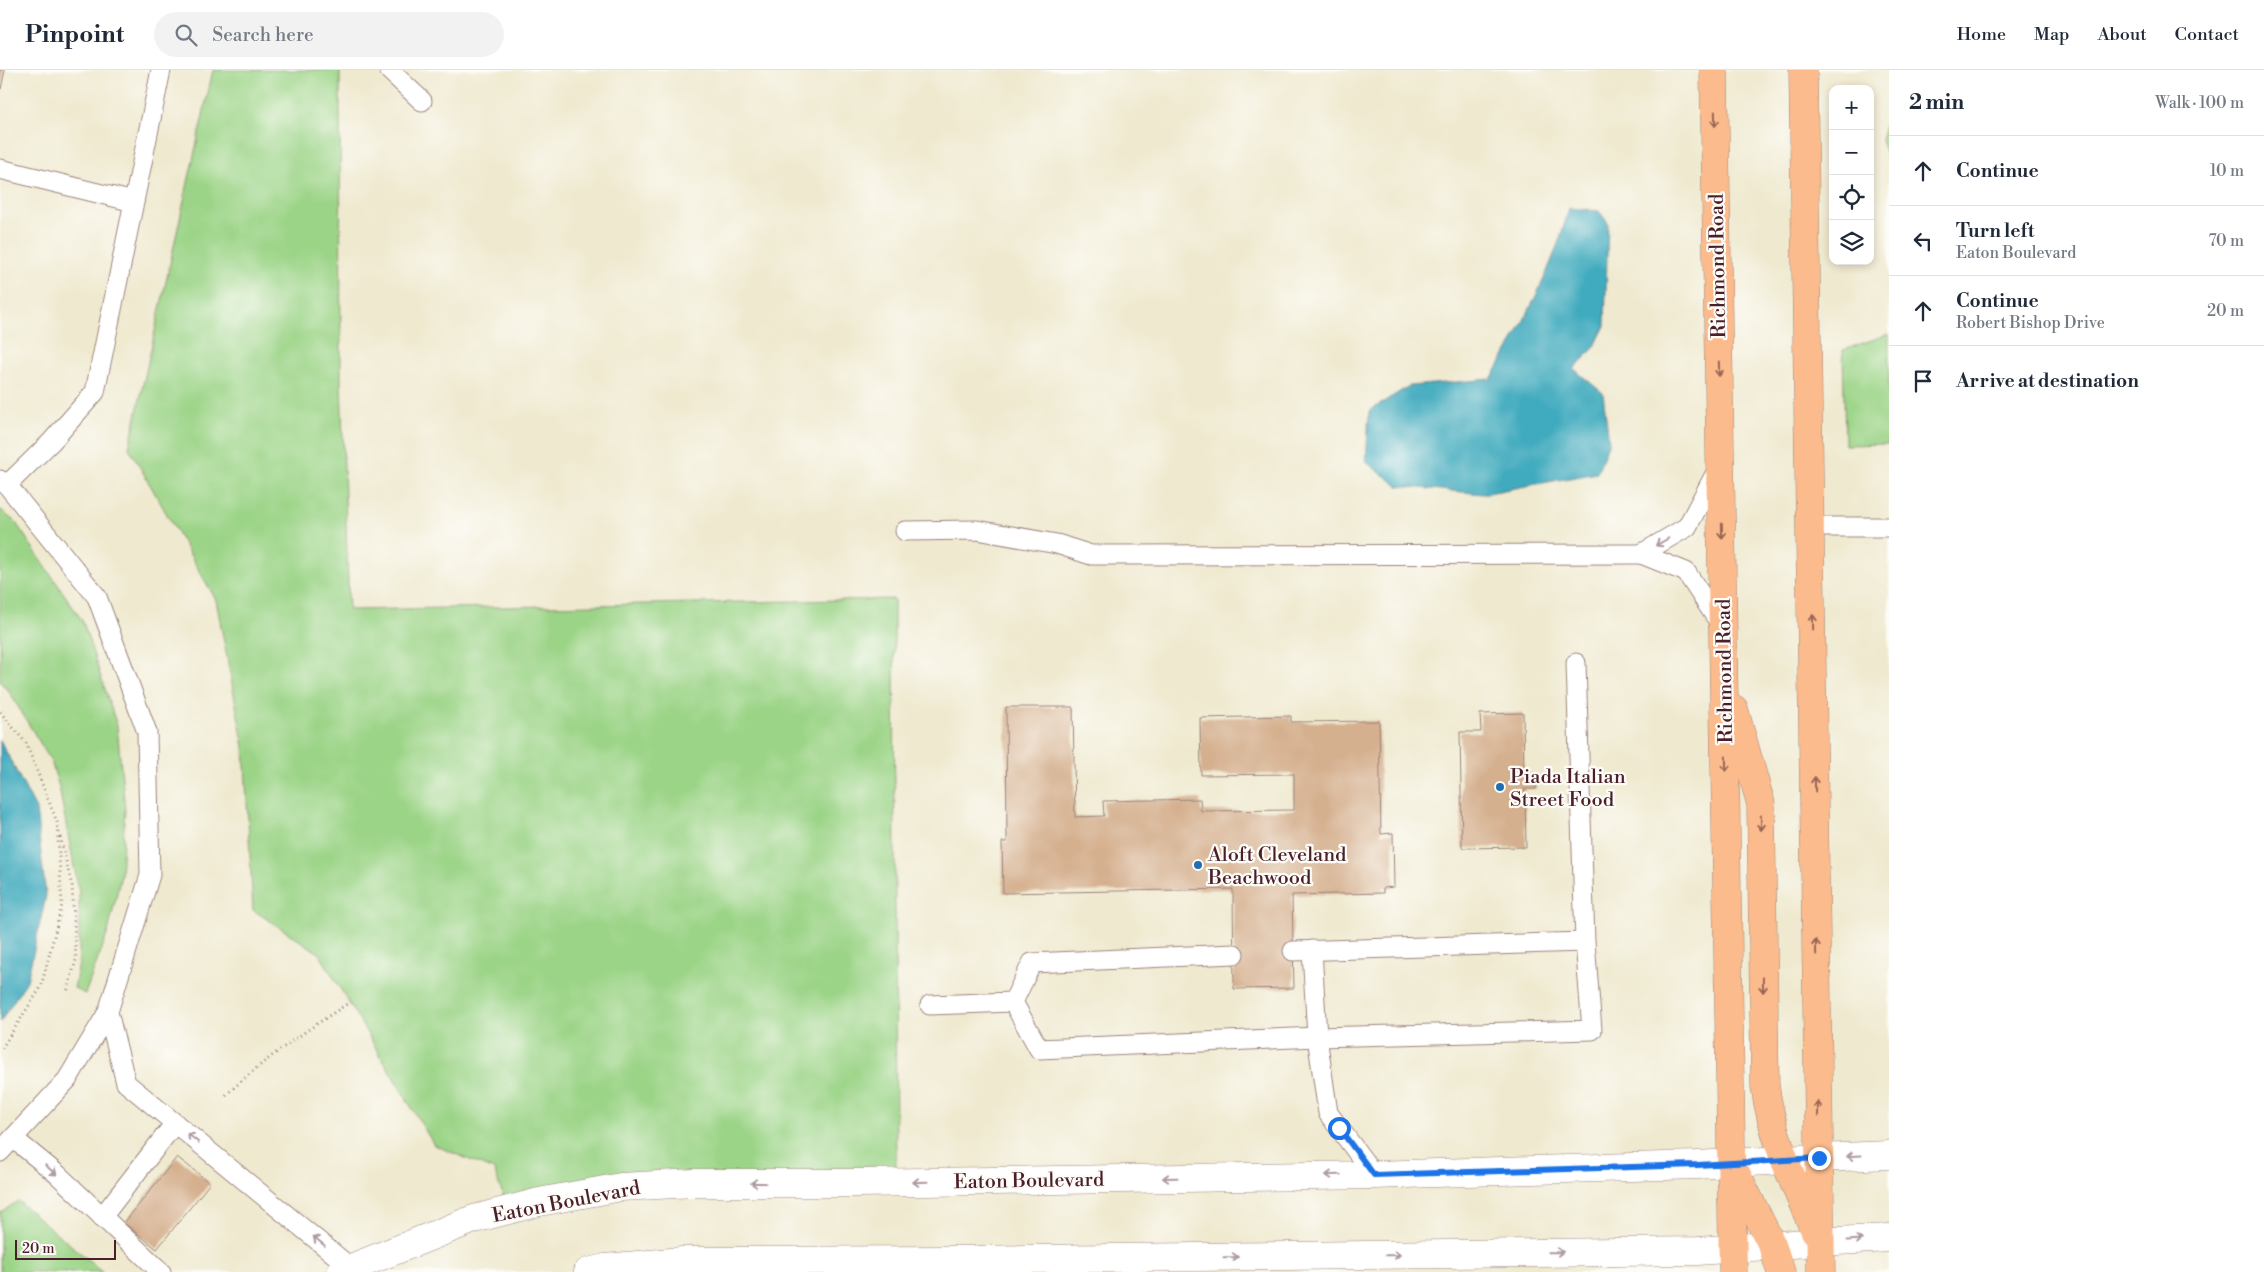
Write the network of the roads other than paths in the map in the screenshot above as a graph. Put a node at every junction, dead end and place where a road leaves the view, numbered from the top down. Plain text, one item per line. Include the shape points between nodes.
1 (161, 70) edge
2 (389, 70) edge
3 (1714, 70) edge
4 (1803, 70) edge
5 (422, 101) dead end
6 (0, 169) edge
7 (134, 202) junction
8 (1721, 464) junction
9 (4, 483) edge
10 (1811, 527) junction
11 (1889, 527) edge
12 (905, 531) dead end
13 (1641, 554) junction
14 (1724, 629) junction
15 (1576, 663) dead end
16 (1724, 674) junction
17 (1585, 942) junction
18 (1312, 950) junction
19 (1293, 951) dead end
20 (1234, 954) dead end
21 (1013, 1002) junction
22 (930, 1005) dead end
23 (108, 1012) junction
24 (1317, 1037) junction
25 (175, 1123) junction
26 (14, 1139) junction
27 (0, 1152) edge
28 (1889, 1155) edge
29 (1819, 1158) junction
30 (1784, 1160) junction
31 (1731, 1163) junction
32 (1374, 1175) junction
33 (102, 1217) junction
34 (1889, 1238) edge
35 (1820, 1242) junction
36 (1772, 1245) junction
37 (1733, 1260) edge
38 (350, 1271) edge
39 (161, 1272) edge
40 (588, 1272) edge
41 (1781, 1272) edge
42 (1821, 1272) edge

1 - 7 lane
2 - 5 lane
3 -> 8 main road, Richmond Road
4 - 10 main road
6 - 7 lane
7 - 9 lane via 95,392 52,442
8 -> 13 lane via 1688,527
8 -> 14 main road, Richmond Road
9 - 23 lane via 97,597 147,732 150,875
10 - 11 lane
29 -> 10 main road
12 - 13 lane via 977,530 1057,544 1091,555
13 - 14 lane via 1686,572
14 - 16 main road, Richmond Road
15 - 17 lane
16 -> 30 main road via 1761,804 1765,1086 1774,1134
16 -> 31 main road, Richmond Road
17 - 18 lane
17 - 24 lane via 1592,1030
18 - 19 lane
18 - 24 lane
20 - 21 lane via 1032,963
21 - 22 lane
21 - 24 lane via 1039,1049
23 - 25 lane via 126,1083
23 - 26 lane via 67,1080
24 - 32 lane via 1328,1113
25 - 33 lane
38 -> 25 lane
26 - 27 lane
26 -> 33 lane
28 -> 29 street, Eaton Boulevard
29 - 30 street, Eaton Boulevard
29 - 35 main road
30 - 31 street, Eaton Boulevard
30 - 35 main road
31 - 32 street, Eaton Boulevard
31 - 36 main road
31 - 37 main road, Richmond Road
32 -> 38 street, Eaton Boulevard via 859,1183 694,1182 621,1187 539,1202 474,1219
33 - 39 lane
35 -> 34 street
35 - 36 street
35 - 42 main road
36 - 37 street
36 - 41 main road
40 -> 37 street via 682,1261 1698,1251

